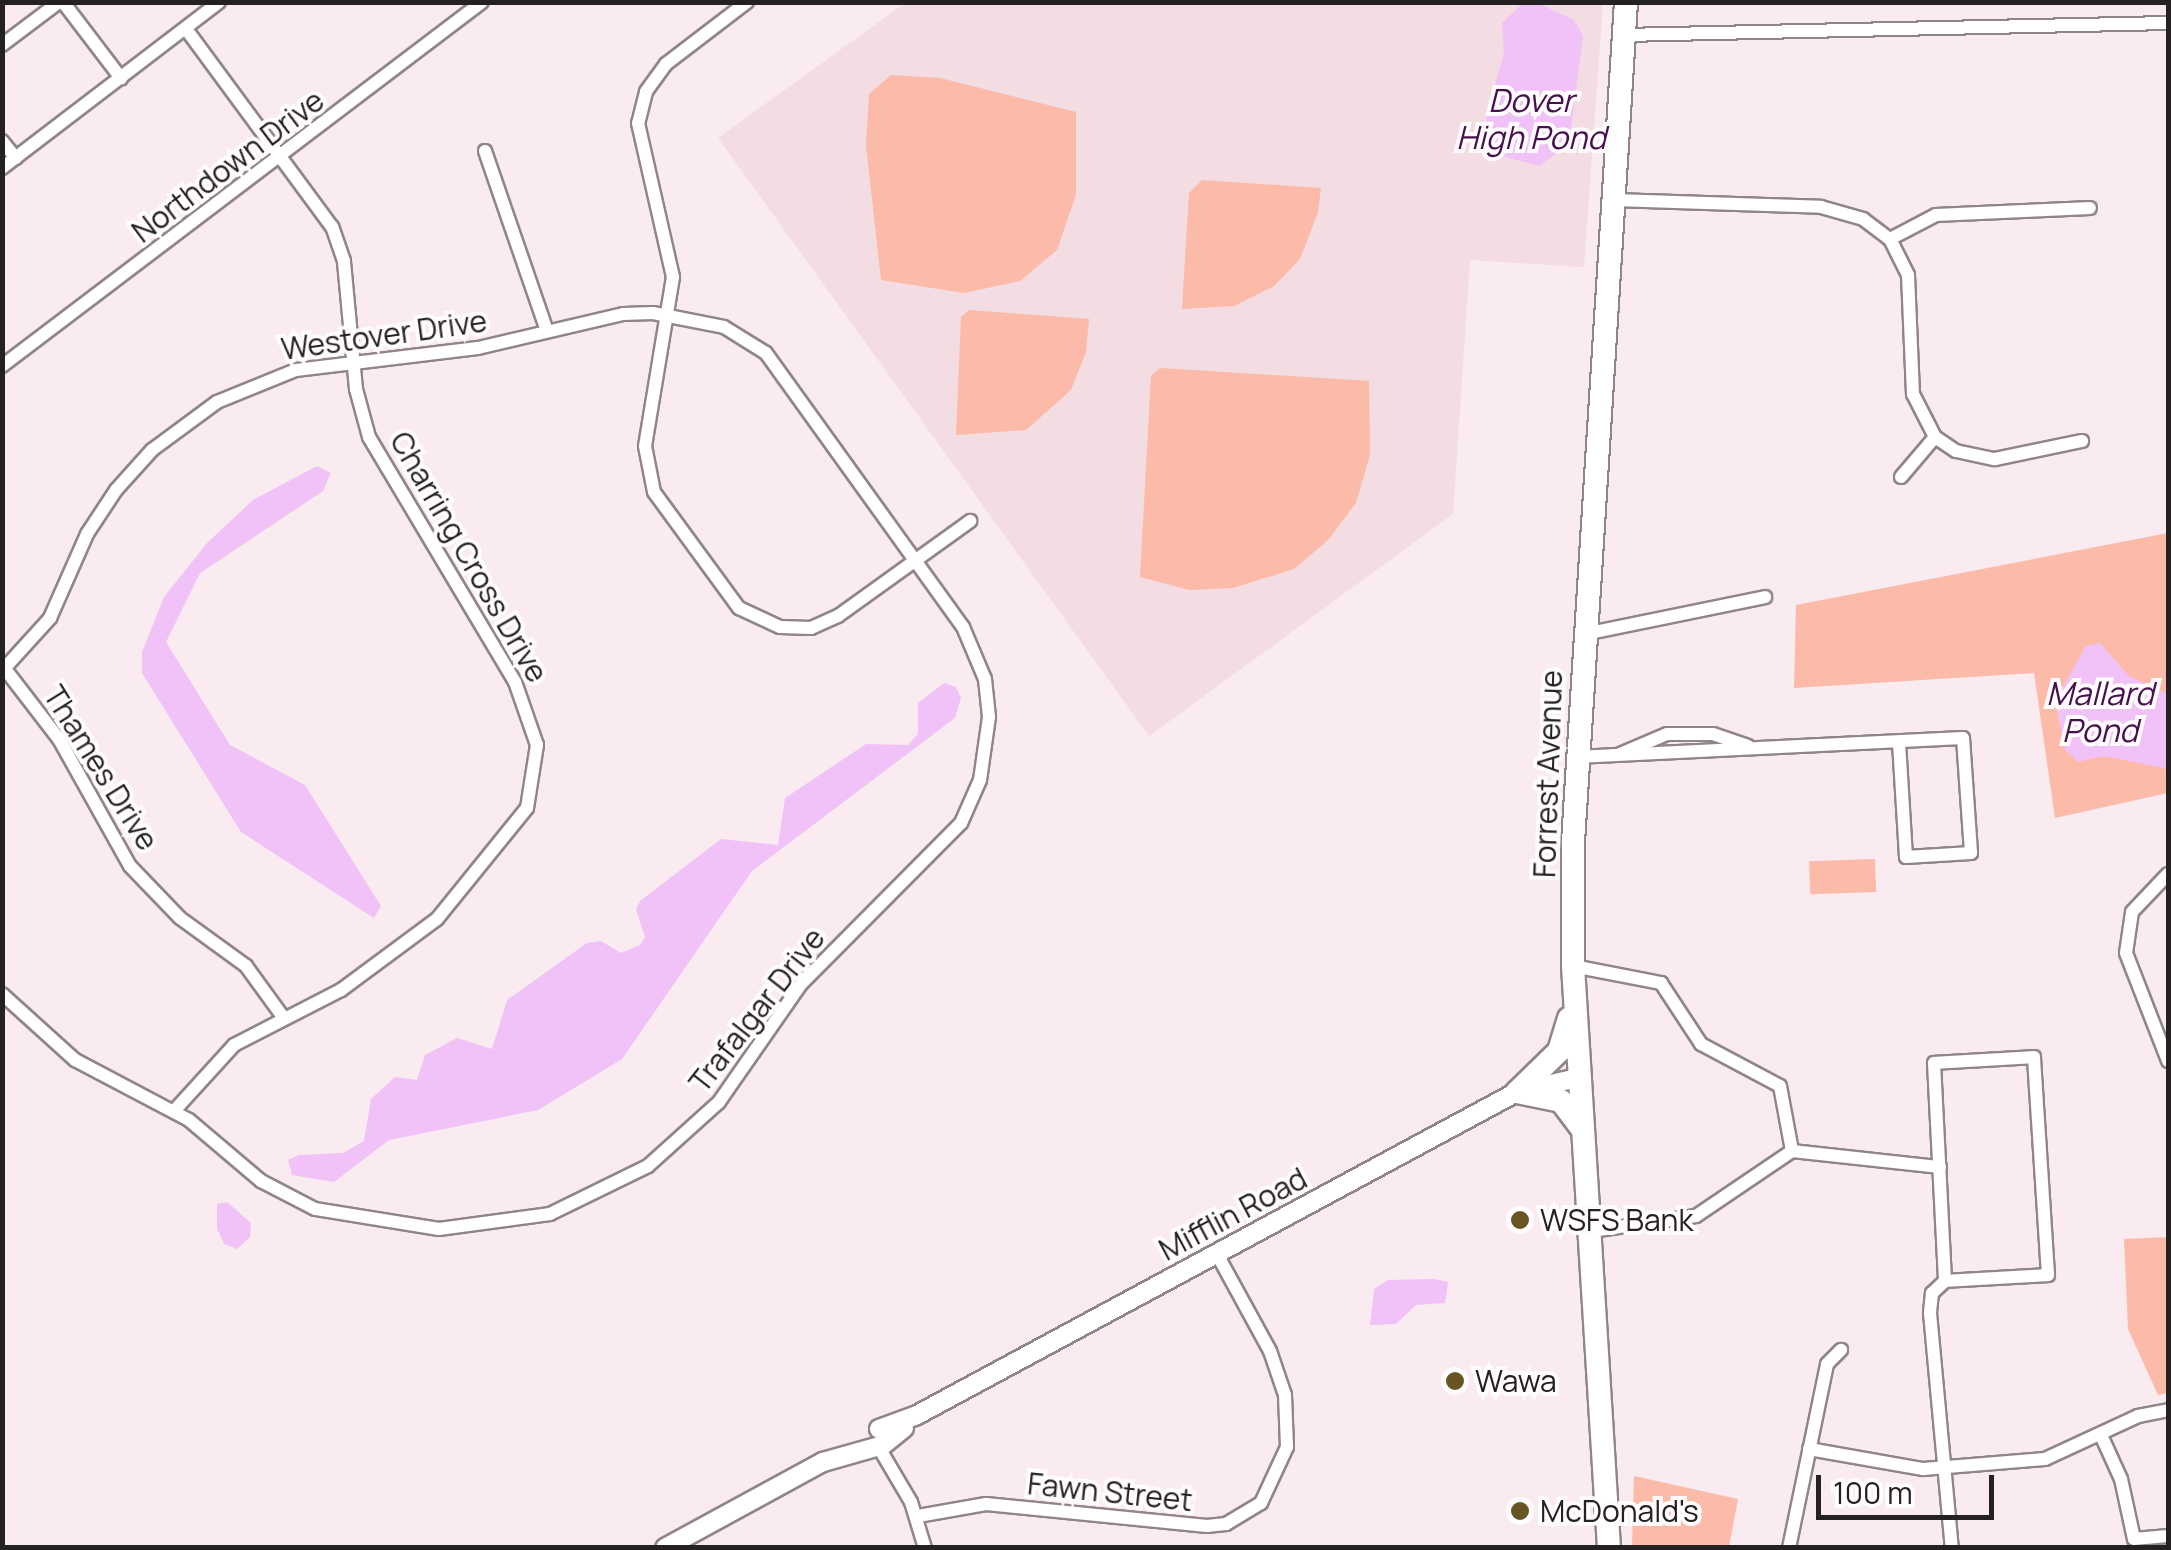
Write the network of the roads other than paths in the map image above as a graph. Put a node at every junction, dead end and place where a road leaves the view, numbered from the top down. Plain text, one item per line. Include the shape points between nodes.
1 (61, 2) edge
2 (220, 2) edge
3 (482, 2) edge
4 (747, 2) edge
5 (1626, 2) edge
6 (2168, 22) edge
7 (186, 29) junction
8 (1623, 34) junction
9 (2, 45) edge
10 (121, 78) junction
11 (2, 141) edge
12 (486, 151) dead end
13 (282, 157) junction
14 (16, 158) junction
15 (2, 168) edge
16 (1614, 200) junction
17 (2090, 208) dead end
18 (1890, 240) junction
19 (670, 315) junction
20 (547, 332) junction
21 (353, 362) junction
22 (2, 366) edge
23 (1935, 437) junction
24 (2082, 441) dead end
25 (1900, 477) dead end
26 (970, 522) dead end
27 (916, 560) junction
28 (1765, 597) dead end
29 (1584, 634) junction
30 (4, 670) edge
31 (1899, 744) junction
32 (1576, 757) junction
33 (2168, 874) edge
34 (1574, 978) junction
35 (2, 994) edge
36 (283, 1018) junction
37 (2168, 1061) edge
38 (1581, 1077) junction
39 (1517, 1092) junction
40 (174, 1111) junction
41 (1585, 1137) junction
42 (1792, 1151) junction
43 (1940, 1167) junction
44 (1591, 1231) junction
45 (1217, 1254) junction
46 (1945, 1280) junction
47 (1841, 1350) dead end
48 (2168, 1410) edge
49 (2102, 1435) junction
50 (880, 1443) junction
51 (1810, 1449) junction
52 (1944, 1468) junction
53 (918, 1516) junction
54 (2168, 1536) edge
55 (665, 1548) edge
56 (924, 1548) edge
57 (1608, 1548) edge
58 (1789, 1548) edge
59 (1952, 1548) edge

1 - 9 street
1 - 10 street
2 - 7 street
3 - 13 street, Northdown Drive
4 - 19 street via 666,64 641,109 640,153 671,261
5 - 8 highway, Forrest Avenue
6 - 8 street
7 - 10 street
7 - 13 street, Charring Cross Drive
8 - 16 highway, Forrest Avenue
10 - 14 street
11 - 14 street
12 - 20 street
13 - 21 street, Charring Cross Drive via 339,244
13 - 22 street, Northdown Drive
14 - 15 street
16 - 18 street via 1834,209
16 - 29 highway, Forrest Avenue
17 - 18 street via 1936,215
18 - 23 street via 1912,288 1913,394
19 - 20 street, Westover Drive via 623,314
19 - 27 street, Trafalgar Drive via 739,333 766,354
19 - 27 street via 646,435 648,476 661,505 739,608 764,624 811,628
20 - 21 street, Westover Drive via 478,348
21 - 30 street, Westover Drive via 296,370 243,388 152,450 99,513 50,618
21 - 36 street, Charring Cross Drive via 362,416 378,457 525,700 537,767 517,826 437,918 368,974
23 - 24 street via 1956,451 1995,458
23 - 25 street
26 - 27 street
27 - 40 street, Trafalgar Drive via 968,636 985,680 988,736 972,800 938,852 801,984 720,1102 659,1158 550,1214 496,1226 413,1228 295,1201 261,1182
28 - 29 street
29 - 32 highway, Forrest Avenue
30 - 36 street, Thames Drive via 59,739 130,866 180,918 246,966
31 - 31 street via 1964,738 1971,853 1906,857
31 - 32 street
32 - 34 highway, Forrest Avenue
33 - 37 street via 2132,912 2126,953
34 - 38 highway, Forrest Avenue
34 - 39 highway via 1559,1051
34 - 42 street via 1661,983 1701,1044 1780,1086
35 - 40 street, Trafalgar Drive via 75,1060
36 - 40 street, Charring Cross Drive via 214,1060
38 - 39 main road, Mifflin Road
38 - 41 highway, Forrest Avenue
39 - 41 highway via 1561,1101
39 - 45 main road, Mifflin Road
41 - 44 highway, Forrest Avenue
42 - 43 street
42 - 44 street via 1696,1216
43 - 46 street
43 - 46 street via 1934,1063 2034,1056 2048,1274
44 - 57 highway, Forrest Avenue
45 - 50 main road, Mifflin Road via 917,1415
45 - 53 street, Fawn Street via 1270,1352 1285,1396 1287,1447 1261,1503 1226,1524 1207,1526 986,1504
46 - 52 street via 1932,1294 1930,1313
47 - 51 street via 1827,1364
48 - 49 street
49 - 52 street via 2045,1458
49 - 54 street via 2134,1539
50 - 53 street
50 - 55 main road, Mifflin Road
51 - 52 street via 1880,1464
51 - 58 street
52 - 59 street
53 - 56 street

